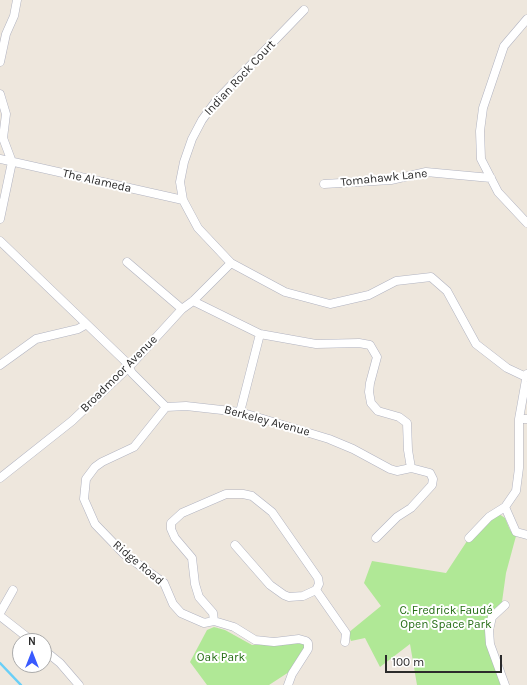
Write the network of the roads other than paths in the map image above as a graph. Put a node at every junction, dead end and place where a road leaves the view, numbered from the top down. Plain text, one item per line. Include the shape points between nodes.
1 (17, 0) edge
2 (304, 10) dead end
3 (527, 19) edge
4 (0, 62) edge
5 (0, 94) edge
6 (0, 159) edge
7 (12, 162) junction
8 (491, 178) junction
9 (324, 184) dead end
10 (183, 200) junction
11 (0, 219) edge
12 (527, 223) edge
13 (0, 241) edge
14 (127, 262) dead end
15 (231, 263) junction
16 (193, 301) junction
17 (182, 309) junction
18 (85, 325) junction
19 (260, 334) junction
20 (0, 364) edge
21 (129, 367) junction
22 (526, 376) edge
23 (166, 407) junction
24 (240, 412) junction
25 (523, 419) edge
26 (411, 468) junction
27 (0, 478) edge
28 (505, 507) junction
29 (527, 535) edge
30 (376, 538) dead end
31 (469, 538) dead end
32 (234, 545) dead end
33 (13, 590) dead end
34 (316, 590) junction
35 (505, 605) dead end
36 (0, 615) edge
37 (214, 621) junction
38 (22, 633) edge
39 (345, 642) dead end
40 (52, 656) edge
41 (79, 685) edge
42 (288, 685) edge
43 (505, 685) edge

1 - 4 street
2 - 10 street, Indian Rock Court via 216,101 202,120 184,162 180,182
3 - 8 street via 504,46 483,108 480,131 481,159
5 - 7 street via 6,114 3,138
6 - 7 street, The Alameda
7 - 10 street, The Alameda
7 - 11 street
8 - 9 street, Tomahawk Lane via 426,172 391,180
8 - 12 street via 498,192
10 - 15 street via 198,228
13 - 18 street
14 - 17 street
15 - 16 street, Broadmoor Avenue
15 - 22 street via 285,292 330,304 369,295 396,281 431,277 447,291 476,344 507,368
16 - 17 street, Broadmoor Avenue
16 - 19 street
17 - 21 street, Broadmoor Avenue
18 - 20 street via 36,339
18 - 21 street
19 - 24 street
19 - 26 street via 316,344 370,345 377,357 370,383 371,403 378,411 399,416 407,423
21 - 23 street
21 - 27 street, Broadmoor Avenue via 72,421
22 - 25 street
23 - 24 street, Berkeley Avenue via 186,406
23 - 37 street, Ridge Road via 134,447 102,462 92,470 86,480 84,499 95,524 124,554 164,582 173,604 181,612 204,623
24 - 26 street, Berkeley Avenue via 329,439 390,469 397,471
25 - 28 street via 516,490
26 - 30 street, Berkeley Avenue via 430,473 433,479 432,486
28 - 29 street via 516,532
28 - 31 street via 489,517
32 - 34 street via 279,592 294,597 308,595
33 - 36 street
34 - 37 street via 318,578 272,512 252,496 226,494 182,513 171,523 175,538 192,558 199,597 213,612
34 - 39 street via 346,633
35 - 43 street via 492,617 489,630 490,644
36 - 38 street
37 - 42 street, Ridge Road via 234,628 255,640 306,641 308,649
40 - 41 street

